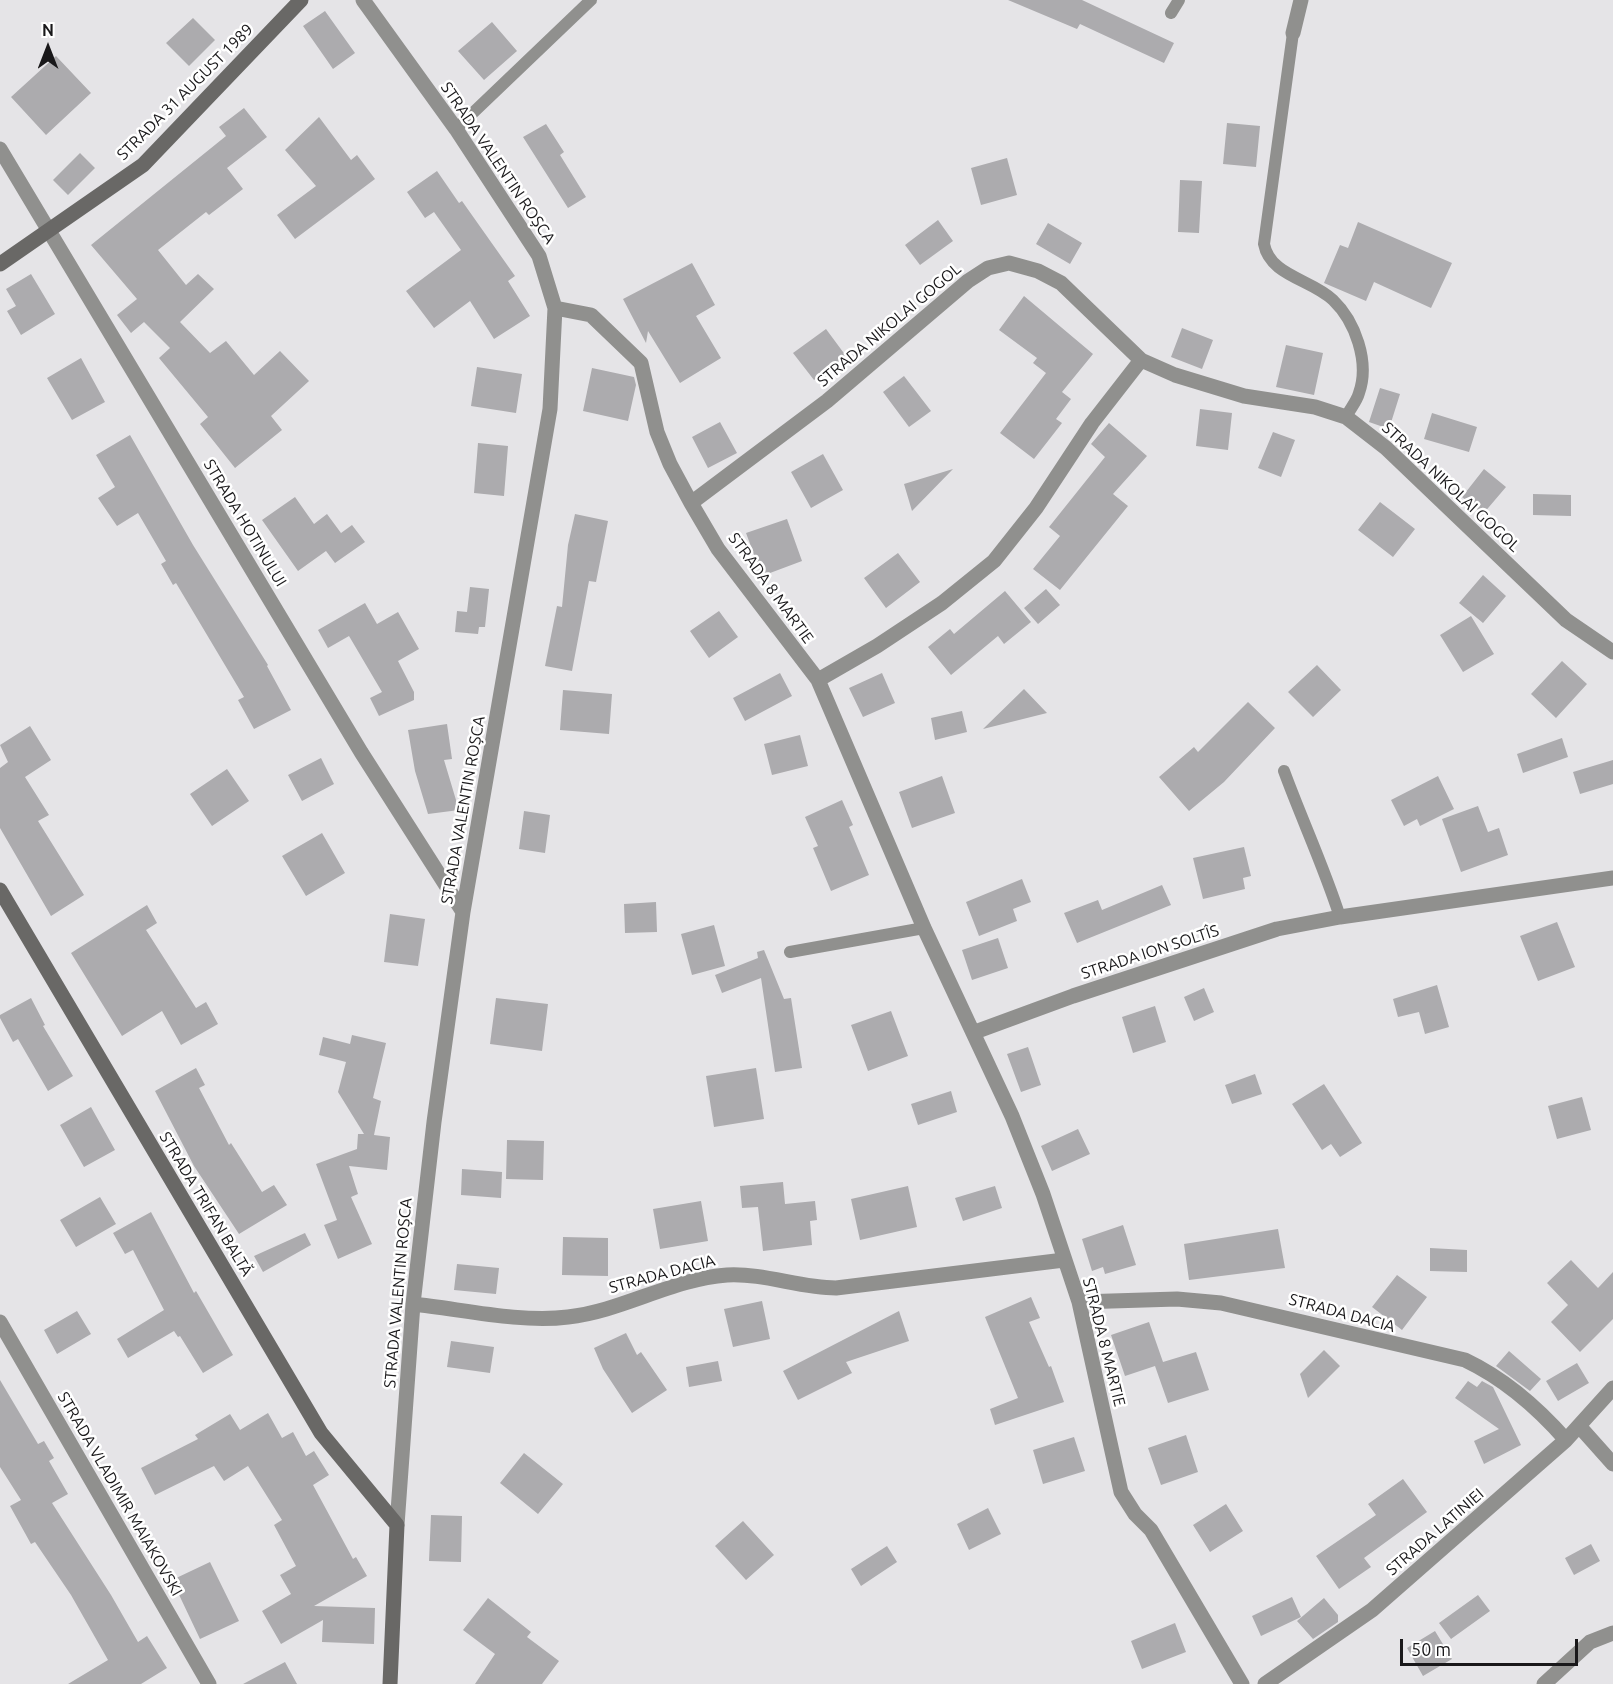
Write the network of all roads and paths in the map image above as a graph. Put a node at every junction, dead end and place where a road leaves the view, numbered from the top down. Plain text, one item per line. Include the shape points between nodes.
1 (301, 0) edge
2 (363, 0) edge
3 (591, 0) edge
4 (1179, 0) edge
5 (1301, 0) edge
6 (1171, 13) dead end
7 (1293, 33) joint
8 (456, 129) junction
9 (0, 149) edge
10 (50, 232) junction
11 (0, 264) edge
12 (555, 308) junction
13 (1141, 360) junction
14 (1346, 417) junction
15 (691, 503) junction
16 (1613, 652) edge
17 (818, 680) junction
18 (1284, 771) dead end
19 (1613, 878) edge
20 (0, 890) edge
21 (463, 912) junction
22 (1340, 917) junction
23 (924, 928) junction
24 (790, 952) dead end
25 (975, 1032) junction
26 (1064, 1260) junction
27 (1079, 1302) junction
28 (413, 1304) junction
29 (0, 1322) edge
30 (1613, 1388) edge
31 (1580, 1427) junction
32 (1566, 1440) junction
33 (1613, 1464) edge
34 (397, 1524) junction
35 (1613, 1633) edge
36 (209, 1684) edge
37 (390, 1684) edge
38 (1242, 1684) edge
39 (1265, 1684) edge
40 (1544, 1684) edge

1 - 10 main road, STRADA 31 AUGUST 1989 via 143,165
2 - 8 street, STRADA VALENTIN ROȘCA
3 - 8 lane
4 - 6 lane
5 - 7 street
7 - 14 lane via 1264,244 1266,256 1274,265 1332,299 1354,327 1360,344 1360,392
8 - 12 street, STRADA VALENTIN ROȘCA via 539,256
9 - 10 street, STRADA HOTINULUI
10 - 11 main road, STRADA 31 AUGUST 1989
10 - 21 street, STRADA HOTINULUI via 361,752
12 - 15 street, STRADA 8 MARTIE via 591,315 640,363 657,432
12 - 21 street, STRADA VALENTIN ROȘCA via 550,409
13 - 14 street, STRADA NIKOLAI GOGOL via 1244,396 1315,407
13 - 15 street, STRADA NIKOLAI GOGOL via 1061,283 1009,263 988,267 826,401
13 - 17 street via 1092,423 1036,508 993,561 942,603
14 - 16 street, STRADA NIKOLAI GOGOL via 1386,448 1566,620
15 - 17 street, STRADA 8 MARTIE via 718,549
17 - 23 street, STRADA 8 MARTIE
18 - 22 lane
19 - 22 street, STRADA ION SOLTÎS
20 - 34 main road, STRADA TRIFAN BALTĂ via 321,1433
21 - 28 street, STRADA VALENTIN ROȘCA
22 - 25 street, STRADA ION SOLTÎS via 1277,929
23 - 24 lane
23 - 25 street, STRADA 8 MARTIE
25 - 26 street, STRADA 8 MARTIE via 1043,1194
26 - 27 street, STRADA 8 MARTIE
26 - 28 street, STRADA DACIA via 836,1288 811,1288 772,1277 729,1275 703,1278 568,1317 535,1318
27 - 32 street, STRADA DACIA via 1177,1299 1221,1303 1465,1360 1524,1397
27 - 38 street, STRADA 8 MARTIE via 1121,1492 1151,1530
28 - 34 street, STRADA VALENTIN ROȘCA
29 - 36 street, STRADA VLADIMIR MAIAKOVSKI
30 - 31 street, STRADA LATINIEI
31 - 32 street, STRADA LATINIEI
31 - 33 street
32 - 39 street, STRADA LATINIEI via 1372,1610
34 - 37 main road, STRADA VALENTIN ROȘCA
35 - 40 street via 1590,1642

